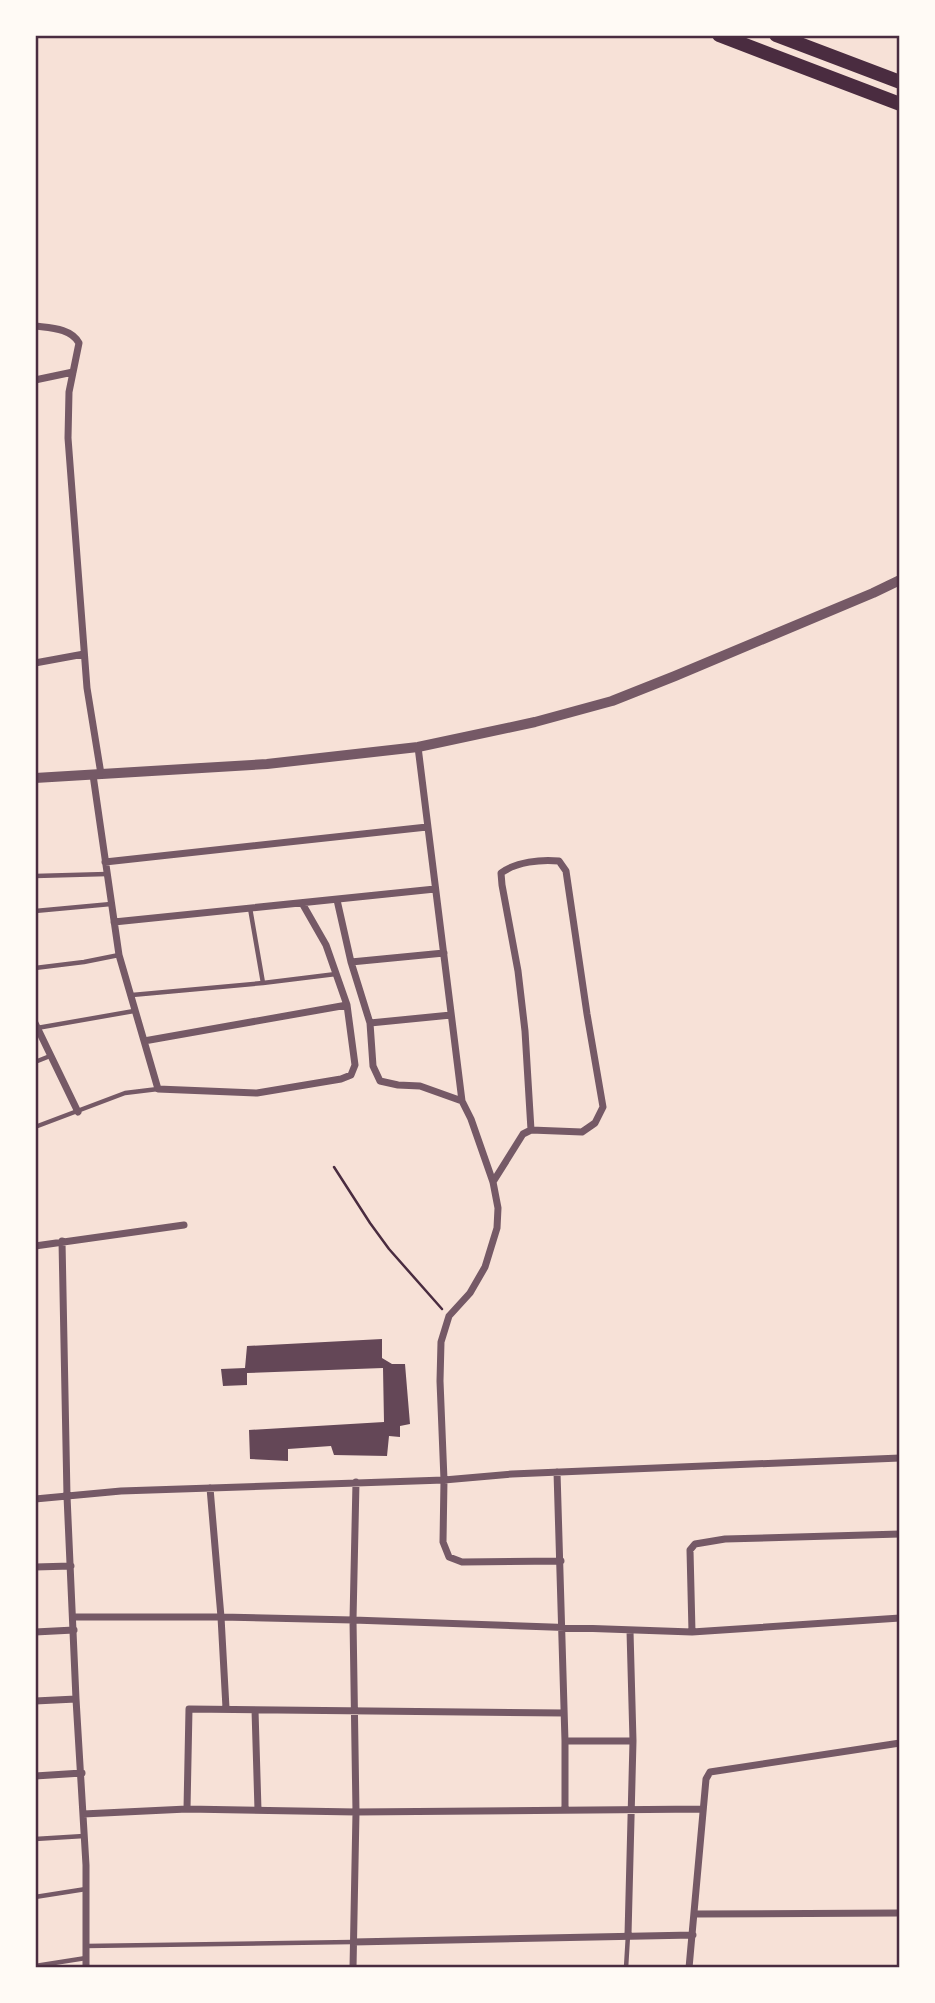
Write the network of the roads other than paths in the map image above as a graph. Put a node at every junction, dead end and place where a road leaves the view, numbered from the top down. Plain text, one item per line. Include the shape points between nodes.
1 (719, 35) edge
2 (776, 35) edge
3 (900, 82) edge
4 (900, 104) edge
5 (35, 326) edge
6 (73, 372) junction
7 (35, 380) edge
8 (900, 580) edge
9 (84, 654) junction
10 (35, 663) edge
11 (418, 747) junction
12 (97, 774) junction
13 (35, 778) edge
14 (427, 827) junction
15 (105, 862) junction
16 (107, 874) junction
17 (35, 876) edge
18 (435, 889) junction
19 (337, 900) junction
20 (302, 903) junction
21 (111, 904) junction
22 (250, 908) junction
23 (35, 911) edge
24 (114, 922) junction
25 (444, 953) junction
26 (119, 955) junction
27 (351, 962) junction
28 (35, 968) edge
29 (337, 974) junction
30 (263, 983) junction
31 (132, 995) junction
32 (347, 1005) junction
33 (135, 1011) junction
34 (452, 1015) junction
35 (370, 1023) junction
36 (36, 1025) edge
37 (144, 1041) junction
38 (51, 1056) junction
39 (35, 1062) edge
40 (158, 1089) junction
41 (462, 1101) junction
42 (78, 1112) junction
43 (35, 1127) edge
44 (531, 1130) junction
45 (493, 1182) junction
46 (184, 1225) dead end
47 (62, 1241) junction
48 (35, 1246) edge
49 (900, 1458) edge
50 (557, 1472) junction
51 (444, 1480) junction
52 (356, 1482) junction
53 (210, 1488) junction
54 (67, 1496) junction
55 (35, 1499) edge
56 (900, 1534) edge
57 (561, 1561) junction
58 (71, 1566) junction
59 (35, 1567) edge
60 (73, 1617) junction
61 (221, 1617) junction
62 (900, 1618) edge
63 (353, 1620) junction
64 (562, 1628) junction
65 (74, 1630) junction
66 (630, 1631) junction
67 (35, 1632) edge
68 (692, 1632) junction
69 (76, 1699) junction
70 (35, 1701) edge
71 (226, 1708) junction
72 (255, 1710) junction
73 (355, 1711) junction
74 (564, 1713) junction
75 (565, 1741) junction
76 (633, 1741) junction
77 (900, 1743) edge
78 (82, 1773) junction
79 (35, 1776) edge
80 (187, 1809) junction
81 (565, 1809) junction
82 (704, 1809) junction
83 (633, 1810) junction
84 (258, 1811) junction
85 (356, 1812) junction
86 (83, 1814) junction
87 (85, 1836) junction
88 (35, 1839) edge
89 (86, 1889) junction
90 (35, 1897) edge
91 (900, 1913) edge
92 (695, 1914) junction
93 (628, 1935) junction
94 (693, 1935) junction
95 (353, 1942) junction
96 (86, 1946) junction
97 (86, 1958) junction
98 (35, 1966) edge
99 (86, 1968) edge
100 (353, 1968) edge
101 (626, 1968) edge
102 (689, 1968) edge

1 - 4 highway
2 - 3 highway
5 - 6 street via 76,338 79,349
6 - 7 street
6 - 9 street via 67,419
8 - 11 street via 612,701
9 - 10 street
9 - 12 street
11 - 12 street via 267,764
11 - 14 street
12 - 13 street
12 - 15 street
14 - 15 street
14 - 18 street
15 - 16 street
16 - 17 lane
16 - 21 street
18 - 19 street
18 - 25 street
19 - 20 street
19 - 27 street
20 - 22 street
20 - 29 street via 327,945
21 - 23 lane
21 - 24 street
22 - 24 street
22 - 30 lane
24 - 26 street
25 - 27 street
25 - 34 street
26 - 28 lane
26 - 31 street
27 - 35 street
29 - 30 lane
29 - 32 street
30 - 31 lane
31 - 33 street
32 - 37 street
32 - 40 street via 355,1065 351,1075 257,1093
33 - 36 lane
33 - 37 street
34 - 35 street
34 - 41 street
35 - 41 street via 373,1066 380,1081 420,1086
36 - 38 street
37 - 40 street
38 - 39 lane
38 - 42 street
40 - 42 lane via 125,1093
41 - 45 street
42 - 43 lane
44 - 44 street via 582,1132 595,1123 603,1107 566,871 559,861 548,859 501,873 518,971
44 - 45 street via 523,1134
45 - 51 street via 497,1228 485,1267 449,1316 441,1342
46 - 47 street
47 - 48 street
47 - 54 street
49 - 50 street
50 - 51 street
50 - 57 street
51 - 52 street
51 - 57 street via 443,1542 449,1557 462,1562
52 - 53 street
52 - 63 street
53 - 54 street
53 - 61 street
54 - 55 street
54 - 58 street
56 - 68 street via 725,1539 695,1544 690,1550
57 - 64 street
58 - 59 street
58 - 60 street
60 - 61 street
60 - 65 street
61 - 63 street
61 - 71 street
62 - 68 street
63 - 64 street
63 - 73 street
64 - 66 street
64 - 74 street
65 - 67 street
65 - 69 street
66 - 68 street
66 - 76 street
69 - 70 street
69 - 78 street
71 - 72 street
71 - 80 street via 189,1709
72 - 73 street
72 - 84 street
73 - 74 street
73 - 85 street
74 - 75 street
75 - 76 street
75 - 81 street
76 - 83 street
77 - 82 street via 710,1772
78 - 79 street
78 - 86 street
80 - 84 street
80 - 86 street
81 - 83 street
81 - 85 street
82 - 83 street
82 - 92 street
83 - 93 street
84 - 85 street
85 - 95 street
86 - 87 street
87 - 88 lane
87 - 89 street
89 - 90 lane
89 - 96 street
91 - 92 street
92 - 94 street
93 - 94 street
93 - 95 street
93 - 101 lane
94 - 102 street
95 - 96 lane
95 - 100 street
96 - 97 street
97 - 98 lane
97 - 99 street

